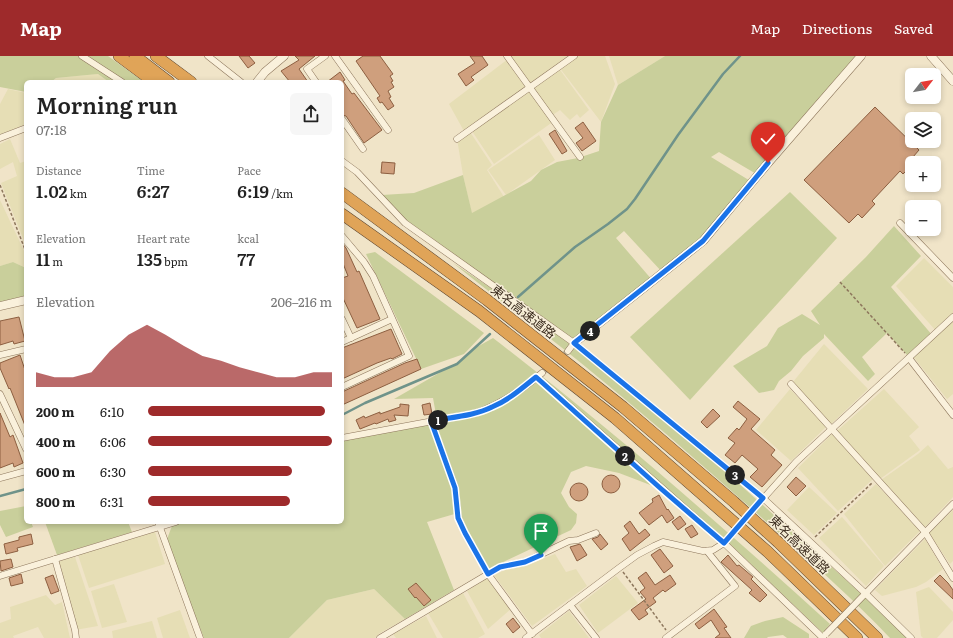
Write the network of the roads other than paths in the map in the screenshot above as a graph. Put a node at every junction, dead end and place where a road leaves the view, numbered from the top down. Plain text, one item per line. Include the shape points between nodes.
1 (82, 56) edge
2 (119, 56) edge
3 (135, 56) edge
4 (156, 56) edge
5 (208, 56) edge
6 (284, 56) edge
7 (325, 56) edge
8 (335, 56) edge
9 (507, 56) edge
10 (574, 56) edge
11 (861, 56) edge
12 (931, 56) edge
13 (119, 80) edge
14 (151, 80) edge
15 (166, 80) edge
16 (188, 80) edge
17 (238, 80) edge
18 (258, 80) edge
19 (315, 80) edge
20 (953, 81) edge
21 (530, 88) junction
22 (344, 122) edge
23 (24, 129) edge
24 (388, 130) dead end
25 (0, 138) edge
26 (457, 139) dead end
27 (363, 149) dead end
28 (580, 157) dead end
29 (344, 162) edge
30 (344, 194) edge
31 (344, 215) edge
32 (900, 223) dead end
33 (344, 238) edge
34 (953, 278) edge
35 (24, 300) edge
36 (0, 306) edge
37 (953, 317) edge
38 (392, 319) junction
39 (344, 323) edge
40 (351, 338) junction
41 (344, 341) edge
42 (574, 343) junction
43 (24, 349) edge
44 (568, 351) tunnel mouth
45 (0, 355) edge
46 (909, 358) junction
47 (542, 373) tunnel mouth
48 (536, 377) junction
49 (791, 384) dead end
50 (344, 386) edge
51 (0, 394) edge
52 (953, 415) edge
53 (431, 421) junction
54 (831, 429) junction
55 (344, 438) edge
56 (24, 445) edge
57 (24, 472) edge
58 (0, 478) edge
59 (762, 500) junction
60 (953, 504) edge
61 (159, 525) edge
62 (925, 532) junction
63 (596, 533) dead end
64 (724, 543) junction
65 (707, 551) junction
66 (55, 559) junction
67 (488, 574) junction
68 (0, 576) edge
69 (953, 578) edge
70 (864, 595) junction
71 (570, 605) junction
72 (532, 634) junction
73 (822, 636) edge
74 (384, 637) edge
75 (668, 637) edge
76 (76, 638) edge
77 (200, 638) edge
78 (526, 638) edge
79 (596, 638) edge
80 (857, 638) edge
81 (876, 638) edge
82 (911, 638) edge

1 - 13 street
2 - 14 highway
3 - 15 highway
4 - 16 highway
5 - 17 street
6 - 18 street
7 - 19 street via 307,69
8 - 24 street
9 - 21 street
10 - 21 street
11 - 42 street via 703,241
12 - 20 street
21 - 26 street
21 - 28 street
22 - 27 street
23 - 25 street
29 - 42 street via 357,172 405,223
30 - 81 highway, 東名高速道路 via 499,309 623,407 762,527
31 - 80 highway, 東名高速道路 via 479,311 615,418 768,552
32 - 34 street
33 - 38 street via 373,276
35 - 36 street
37 - 46 street
38 - 40 street
38 - 50 street via 409,356
39 - 40 street
40 - 41 street
42 - 44 street
42 - 59 street
43 - 45 street
46 - 52 street
46 - 54 street
47 - 48 street
48 - 53 street via 508,399 492,407 476,413
48 - 64 street
49 - 54 street
51 - 56 street
53 - 55 street
53 - 67 street via 455,488 458,518
54 - 59 street via 796,462
54 - 62 street
57 - 58 street
59 - 64 street, bridge
59 - 70 street
60 - 62 street
61 - 66 street
61 - 77 street
62 - 69 street
62 - 70 street
63 - 67 street via 569,541 525,562 500,567
64 - 65 street
64 - 73 street
65 - 71 street via 663,542 637,555
65 - 75 street via 734,586
66 - 68 street
66 - 76 street
67 - 72 street
67 - 74 street
70 - 73 street, bridge
70 - 82 street
71 - 72 street
71 - 79 street
72 - 78 street

